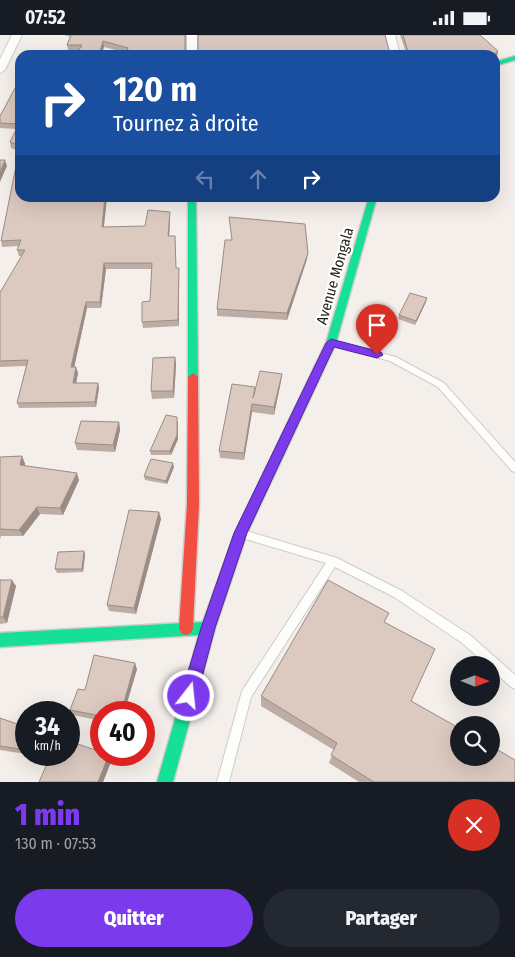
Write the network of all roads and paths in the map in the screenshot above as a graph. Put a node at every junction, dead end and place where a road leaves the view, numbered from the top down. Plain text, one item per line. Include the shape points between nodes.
1 (17, 35) edge
2 (192, 35) edge
3 (390, 35) edge
4 (192, 50) edge
5 (394, 50) edge
6 (515, 58) edge
7 (500, 62) edge
8 (0, 70) edge
9 (192, 202) edge
10 (371, 202) edge
11 (331, 343) junction
12 (515, 468) edge
13 (241, 533) junction
14 (333, 561) junction
15 (186, 628) junction
16 (208, 628) junction
17 (0, 640) edge
18 (515, 683) edge
19 (165, 782) edge
20 (223, 782) edge

1 - 8 street
2 - 4 street
3 - 5 street
6 - 7 street
9 - 15 street via 193,504
10 - 11 street, Avenue Mongala
11 - 12 lane via 393,359 441,385
11 - 13 street, Avenue Mongala
13 - 14 lane
13 - 16 street, Avenue Mongala
14 - 18 lane via 398,594 466,639
14 - 20 lane via 246,695
15 - 16 street
15 - 17 street
16 - 19 street, Avenue Mongala

